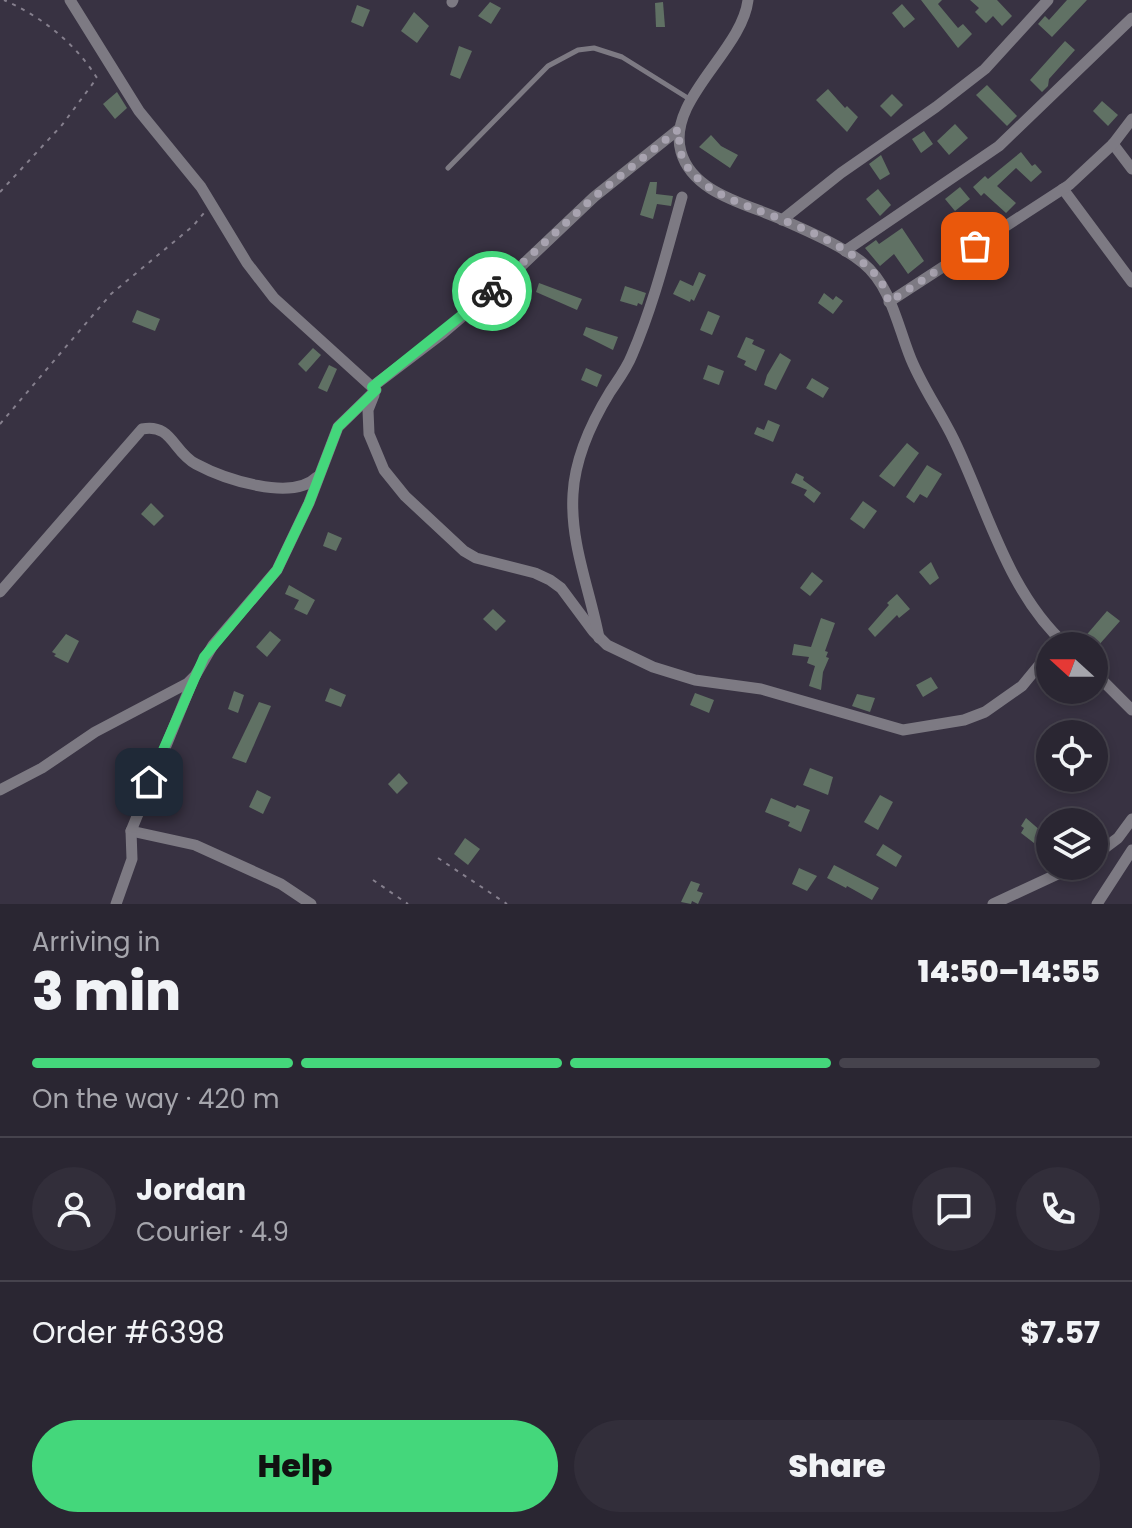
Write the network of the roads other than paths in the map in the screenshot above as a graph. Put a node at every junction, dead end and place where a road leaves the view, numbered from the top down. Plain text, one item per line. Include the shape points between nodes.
1 (70, 0) edge
2 (748, 0) edge
3 (1048, 0) edge
4 (1132, 18) edge
5 (691, 101) junction
6 (1132, 119) edge
7 (679, 129) junction
8 (1113, 144) junction
9 (448, 168) dead end
10 (1132, 169) edge
11 (1063, 189) junction
12 (682, 197) dead end
13 (782, 220) junction
14 (845, 251) junction
15 (1132, 282) edge
16 (889, 302) junction
17 (374, 389) junction
18 (317, 477) junction
19 (0, 592) edge
20 (1052, 632) edge
21 (600, 639) junction
22 (1036, 669) edge
23 (195, 676) junction
24 (1108, 686) edge
25 (1132, 710) edge
26 (0, 790) edge
27 (1132, 819) edge
28 (131, 831) junction
29 (1108, 846) edge
30 (1132, 850) edge
31 (1045, 880) edge
32 (116, 904) edge
33 (311, 904) edge
34 (993, 904) edge
35 (1097, 904) edge

1 - 17 street via 139,111 201,187 274,298
2 - 5 street via 740,27
3 - 13 street via 985,69
4 - 14 street via 999,146
5 - 7 street
5 - 9 lane via 622,57 594,48 578,50 548,66
6 - 8 street
7 - 13 street via 685,163 699,180 720,195
7 - 17 street
8 - 10 street
8 - 11 street
11 - 15 street
11 - 16 street
12 - 21 street via 641,335 584,441 576,473 575,542
13 - 14 street
14 - 16 street via 881,281
16 - 20 street via 993,534 1034,613
17 - 18 street via 338,427
17 - 21 street via 369,434 384,470 405,496 464,551 535,573 561,588
18 - 19 street via 310,484 277,489 229,476 181,454 166,432 142,429
18 - 23 street via 277,570 213,645
21 - 22 street via 627,656 678,675 761,689 903,730 985,712
23 - 26 street
23 - 28 street
24 - 25 street
27 - 29 street
28 - 32 street via 132,859
28 - 33 street via 195,845 281,884
30 - 35 street
31 - 34 street

